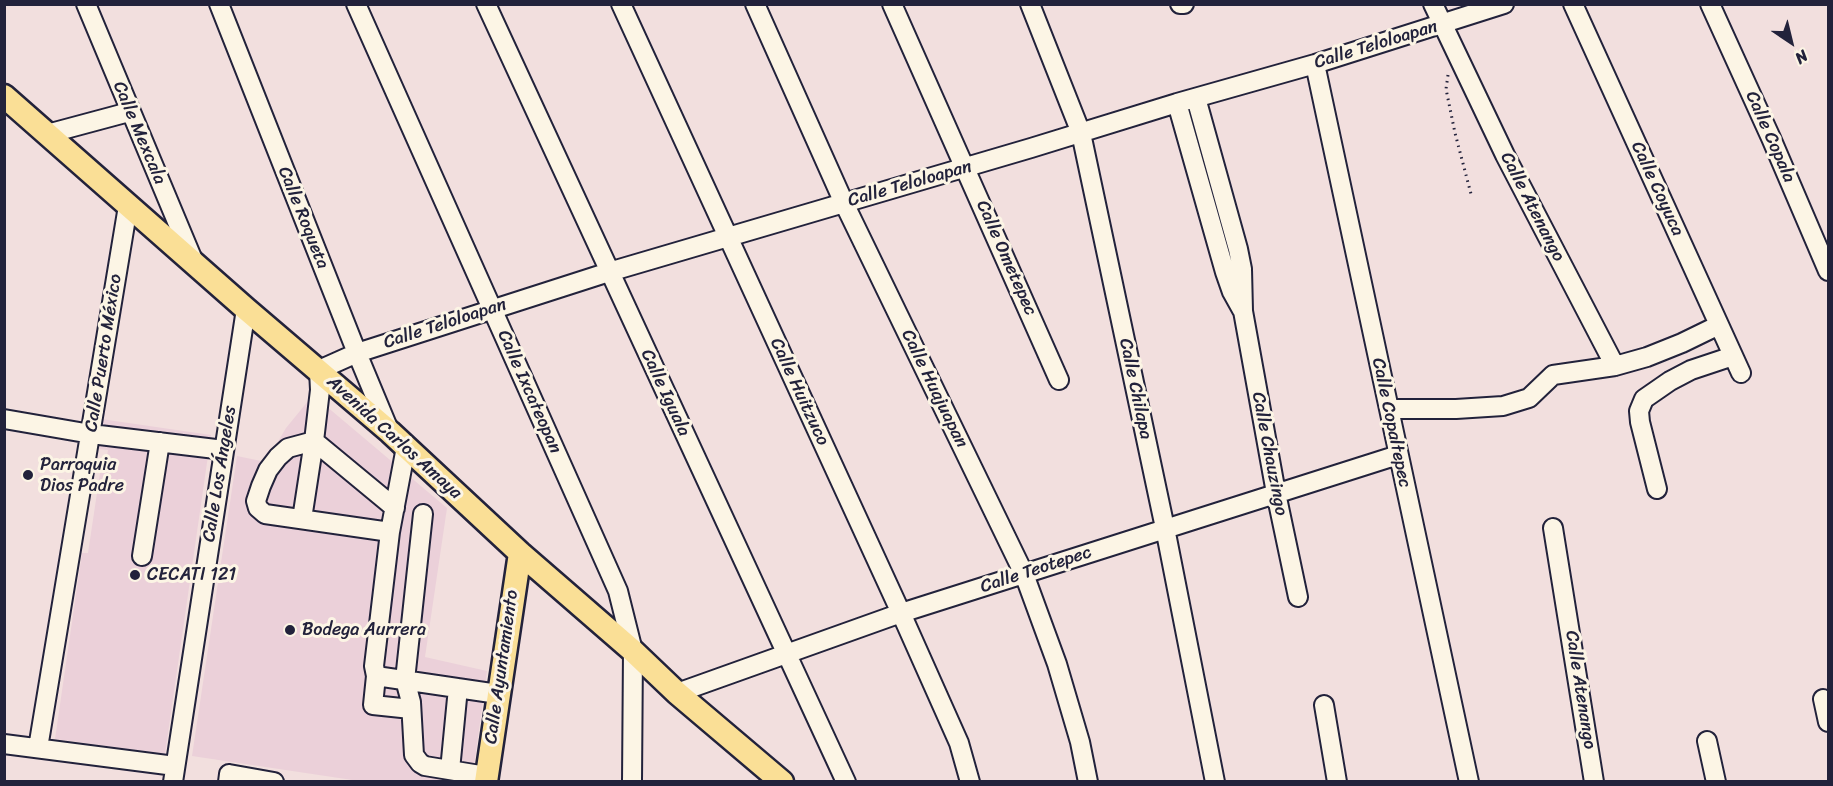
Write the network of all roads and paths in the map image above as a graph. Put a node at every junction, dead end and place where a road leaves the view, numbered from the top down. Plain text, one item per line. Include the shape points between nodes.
1 (86, 4) edge
2 (219, 4) edge
3 (356, 4) edge
4 (486, 4) edge
5 (621, 4) edge
6 (755, 4) edge
7 (892, 4) edge
8 (1030, 4) edge
9 (1433, 4) edge
10 (1504, 4) edge
11 (1573, 4) edge
12 (1710, 4) edge
13 (1442, 25) junction
14 (1453, 47) junction
15 (1315, 64) junction
16 (4, 96) edge
17 (1196, 98) junction
18 (1177, 103) junction
19 (129, 112) junction
20 (1081, 133) junction
21 (47, 134) junction
22 (966, 167) junction
23 (1471, 194) dead end
24 (844, 203) junction
25 (128, 206) junction
26 (727, 237) junction
27 (194, 261) junction
28 (1828, 271) edge
29 (609, 272) junction
30 (246, 309) junction
31 (492, 309) junction
32 (1243, 311) junction
33 (1719, 325) junction
34 (357, 353) junction
35 (1733, 356) junction
36 (1615, 366) junction
37 (319, 370) junction
38 (1741, 373) dead end
39 (1059, 380) dead end
40 (1389, 409) junction
41 (4, 419) edge
42 (390, 432) junction
43 (91, 434) junction
44 (314, 441) junction
45 (160, 442) junction
46 (406, 447) junction
47 (224, 450) junction
48 (1398, 455) junction
49 (1657, 489) dead end
50 (1276, 493) junction
51 (395, 508) junction
52 (423, 514) dead end
53 (302, 519) junction
54 (1165, 528) junction
55 (1553, 528) dead end
56 (390, 532) junction
57 (520, 553) junction
58 (142, 556) dead end
59 (1024, 574) junction
60 (1298, 597) dead end
61 (901, 613) junction
62 (633, 651) junction
63 (786, 653) junction
64 (376, 675) junction
65 (405, 680) junction
66 (458, 688) junction
67 (677, 693) junction
68 (498, 694) junction
69 (1823, 699) dead end
70 (1324, 705) dead end
71 (411, 709) junction
72 (1828, 722) edge
73 (1707, 741) dead end
74 (4, 744) edge
75 (38, 748) junction
76 (450, 770) junction
77 (174, 774) edge
78 (228, 778) edge
79 (486, 779) edge
80 (274, 782) edge
81 (632, 782) edge
82 (782, 782) edge
83 (846, 782) edge
84 (970, 782) edge
85 (1088, 782) edge
86 (1215, 782) edge
87 (1337, 782) edge
88 (1469, 782) edge
89 (1594, 782) edge
90 (1716, 782) edge

1 - 19 street, Calle Mexcala
2 - 34 street, Calle Roqueta
3 - 31 street, Calle Ixcateopan
4 - 29 street, Calle Iguala
5 - 26 street, Calle Huitzuco
6 - 24 street, Calle Huajuapan
7 - 22 street, Calle Ometepec
8 - 20 street, Calle Chilapa
9 - 13 street, Calle Atenango
10 - 13 street, Calle Teloloapan
11 - 33 street, Calle Coyuca
12 - 28 street, Calle Copala
13 - 14 street, Calle Atenango
13 - 15 street, Calle Teloloapan
14 - 23 path via 1446,89
14 - 36 street, Calle Atenango via 1526,198
15 - 17 street, Calle Teloloapan
15 - 40 street, Calle Copaltepec
16 - 21 main road, Avenida Carlos Amaya
17 - 18 street, Calle Teloloapan
17 - 32 street, Calle Chauzingo via 1238,249
18 - 20 street, Calle Teloloapan
18 - 32 street, Calle Chauzingo via 1225,272
19 - 21 street
19 - 27 street, Calle Mexcala
20 - 22 street, Calle Teloloapan
20 - 54 street, Calle Chilapa
21 - 25 main road, Avenida Carlos Amaya
22 - 24 street, Calle Teloloapan
22 - 39 street, Calle Ometepec
24 - 26 street, Calle Teloloapan
24 - 59 street, Calle Huajuapan
25 - 27 main road, Avenida Carlos Amaya
25 - 43 street, Calle Puerto México
26 - 29 street, Calle Teloloapan
26 - 61 street, Calle Huitzuco
27 - 30 main road, Avenida Carlos Amaya
29 - 31 street, Calle Teloloapan
29 - 63 street, Calle Iguala
30 - 37 main road, Avenida Carlos Amaya
30 - 47 street, Calle Los Ángeles
31 - 34 street, Calle Teloloapan
31 - 62 street, Calle Ixcateopan via 607,564
32 - 50 street, Calle Chauzingo
33 - 35 street, Calle Coyuca
33 - 36 street via 1647,357
34 - 37 street, Calle Teloloapan
34 - 42 street, Calle Roqueta
35 - 38 street, Calle Coyuca
35 - 49 street via 1691,370 1648,394 1641,404 1640,422
36 - 40 street via 1553,375 1529,398 1503,406
37 - 42 main road, Avenida Carlos Amaya
37 - 44 street
40 - 48 street, Calle Copaltepec
41 - 43 street
42 - 46 main road, Avenida Carlos Amaya
43 - 45 street
43 - 75 street, Calle Puerto México
44 - 51 street
44 - 53 street
44 - 53 street via 288,448 278,457 268,470 256,501 265,514
45 - 47 street
45 - 58 street
46 - 51 street
46 - 57 main road, Avenida Carlos Amaya
47 - 77 street, Calle Los Ángeles
48 - 50 street, Calle Teotepec
48 - 88 street, Calle Copaltepec
50 - 54 street, Calle Teotepec
50 - 60 street, Calle Chauzingo
51 - 56 street
52 - 65 street
53 - 56 street
54 - 59 street, Calle Teotepec
54 - 86 street, Calle Chilapa
55 - 89 street, Calle Atenango
56 - 64 street
57 - 62 main road, Avenida Carlos Amaya
57 - 68 main road, Calle Ayuntamiento
59 - 61 street, Calle Teotepec
59 - 85 street, Calle Huajuapan via 1058,664
61 - 63 street, Calle Teotepec
61 - 84 street, Calle Huitzuco via 959,743
62 - 67 main road, Avenida Carlos Amaya
62 - 81 street, Calle Ixcateopan
63 - 67 street, Calle Teotepec
63 - 83 street, Calle Iguala
64 - 65 street
64 - 71 street via 373,705
65 - 66 street
65 - 71 street
66 - 68 street
66 - 76 street
67 - 82 main road, Avenida Carlos Amaya
68 - 79 main road, Calle Ayuntamiento
69 - 72 street
70 - 87 street
71 - 76 street via 416,760 425,766
73 - 90 street
74 - 75 street
75 - 77 street
76 - 79 street
78 - 80 street

